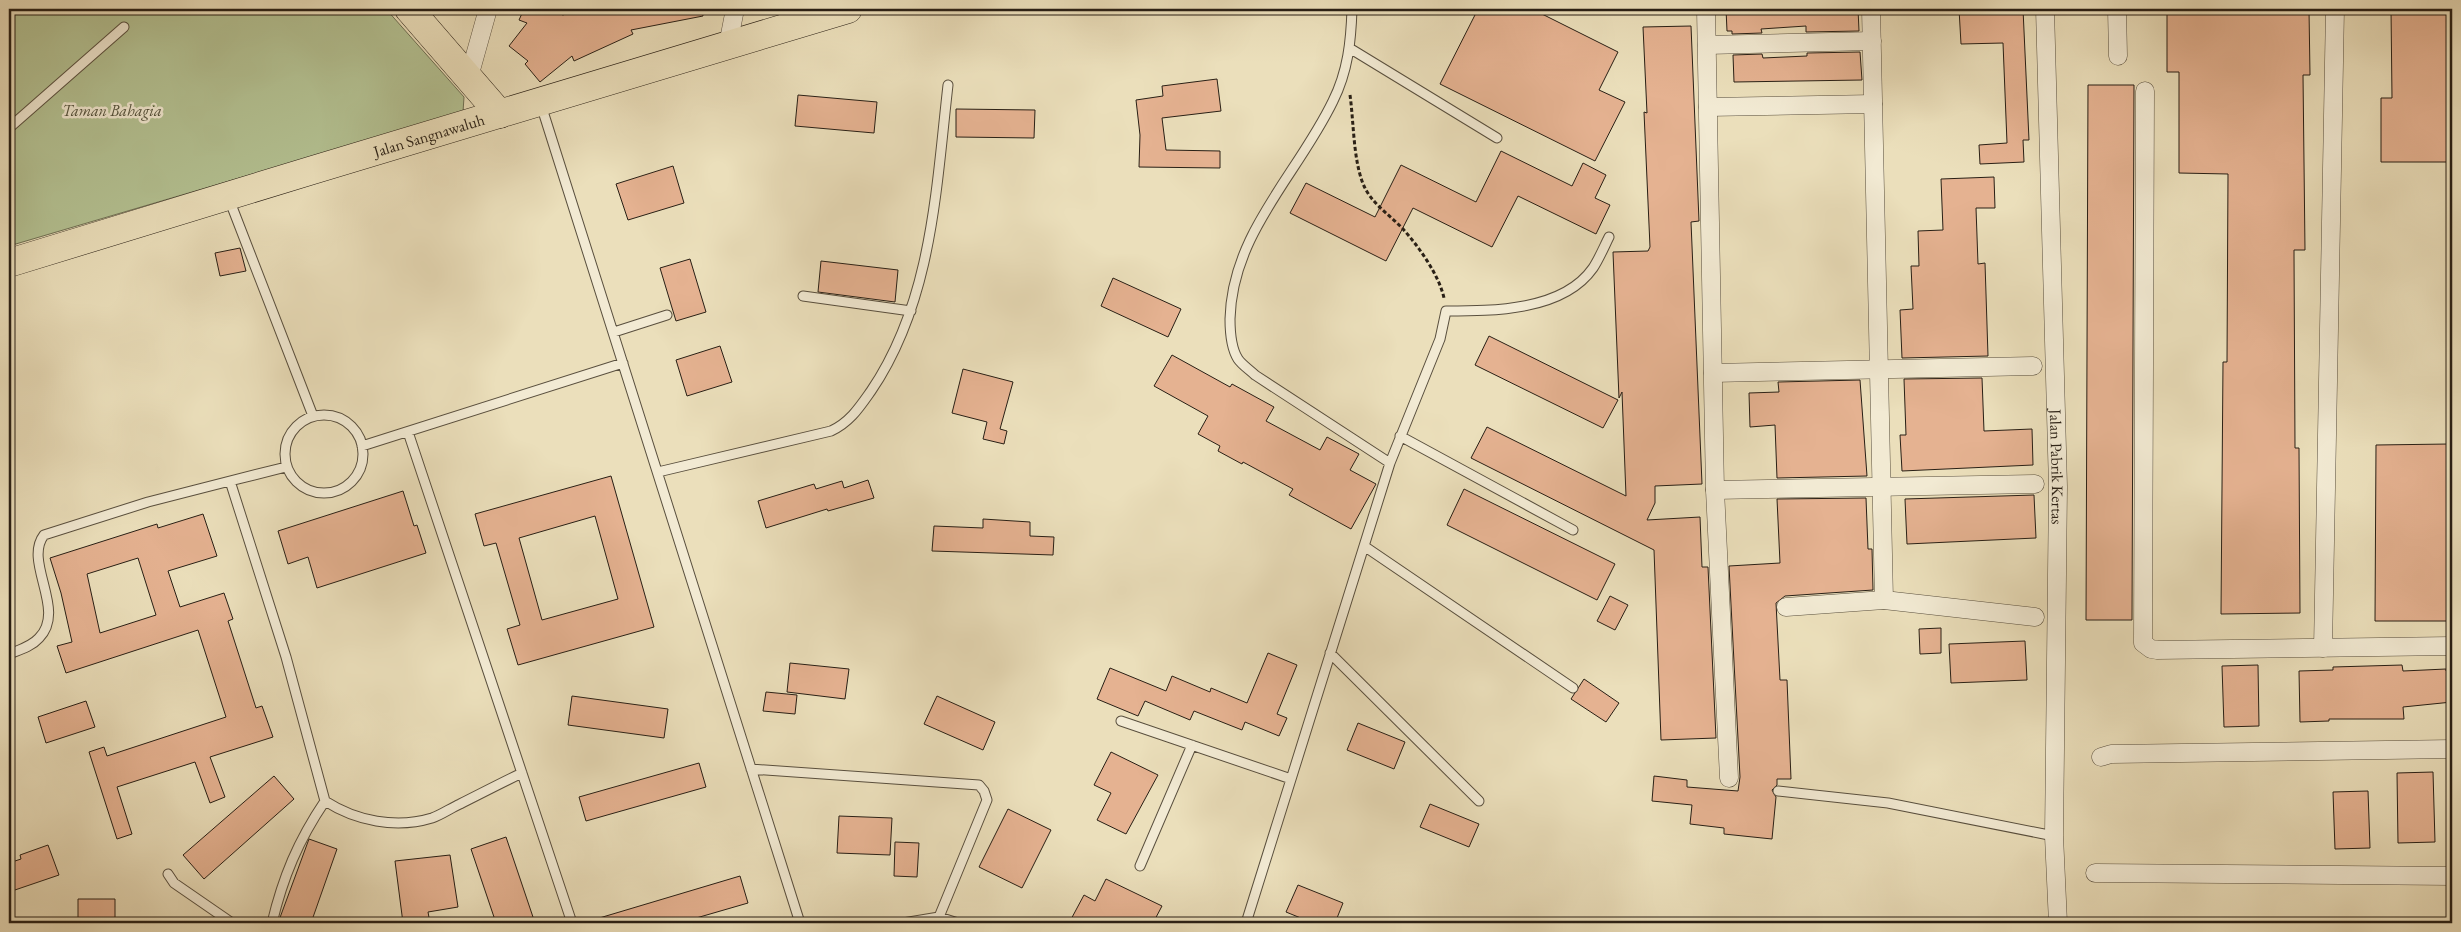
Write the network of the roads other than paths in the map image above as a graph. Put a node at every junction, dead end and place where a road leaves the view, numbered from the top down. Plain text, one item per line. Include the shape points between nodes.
1 (409, 9) edge
2 (488, 9) edge
3 (735, 9) edge
4 (848, 9) edge
5 (1352, 9) edge
6 (1706, 9) edge
7 (1871, 9) edge
8 (2045, 9) edge
9 (2116, 9) edge
10 (2335, 9) edge
11 (124, 27) dead end
12 (1872, 41) junction
13 (728, 45) junction
14 (1707, 45) junction
15 (1351, 49) junction
16 (2118, 56) dead end
17 (469, 77) junction
18 (948, 85) dead end
19 (2146, 91) dead end
20 (540, 103) junction
21 (1873, 104) junction
22 (1708, 107) junction
23 (500, 114) junction
24 (9, 128) edge
25 (1497, 138) dead end
26 (227, 195) junction
27 (1609, 237) dead end
28 (9, 263) edge
29 (803, 296) dead end
30 (911, 311) junction
31 (667, 315) dead end
32 (614, 332) junction
33 (623, 362) junction
34 (2033, 366) dead end
35 (1878, 371) junction
36 (1713, 373) junction
37 (313, 416) junction
38 (408, 432) junction
39 (1400, 436) junction
40 (362, 446) junction
41 (1390, 463) junction
42 (286, 467) junction
43 (658, 472) junction
44 (230, 481) junction
45 (2036, 484) dead end
46 (1880, 488) junction
47 (1715, 490) junction
48 (1573, 530) dead end
49 (1364, 546) junction
50 (1884, 600) junction
51 (1786, 607) dead end
52 (2035, 618) dead end
53 (2452, 646) edge
54 (2323, 648) junction
55 (1330, 653) junction
56 (9, 654) edge
57 (1573, 688) dead end
58 (1121, 721) dead end
59 (1192, 745) junction
60 (2452, 748) edge
61 (2101, 757) dead end
62 (751, 769) junction
63 (522, 773) junction
64 (1729, 778) dead end
65 (1291, 779) junction
66 (1778, 791) dead end
67 (325, 801) junction
68 (1479, 801) dead end
69 (2054, 836) junction
70 (1140, 866) dead end
71 (2095, 873) dead end
72 (168, 874) dead end
73 (2452, 876) edge
74 (939, 917) junction
75 (232, 923) edge
76 (272, 923) edge
77 (572, 923) edge
78 (800, 923) edge
79 (903, 923) edge
80 (958, 923) edge
81 (1246, 923) edge
82 (2058, 923) edge

1 - 17 main road
2 - 17 street
3 - 13 street
4 - 13 main road, Jalan Sangnawaluh
5 - 15 lane
6 - 14 street
7 - 12 street
8 - 69 street, Jalan Pabrik Kertas via 2058,487
9 - 16 street
10 - 54 street
11 - 24 lane
12 - 14 street
12 - 21 street
13 - 20 main road, Jalan Sangnawaluh
14 - 22 street
15 - 25 lane
15 - 41 lane via 1333,101 1253,231 1238,267 1230,333 1238,360 1255,375
17 - 23 main road
18 - 30 lane via 930,240
19 - 54 street via 2143,643 2157,650
20 - 23 main road, Jalan Sangnawaluh
20 - 32 lane
21 - 22 street
21 - 35 street
22 - 36 street
23 - 26 main road, Jalan Sangnawaluh
26 - 28 main road, Jalan Sangnawaluh
26 - 37 lane
27 - 39 lane via 1592,269 1577,284 1553,297 1509,309 1446,311 1440,339
29 - 30 lane
30 - 43 lane via 882,374 853,418 818,434
31 - 32 lane
32 - 33 lane
33 - 38 lane
33 - 43 lane
34 - 35 street
35 - 36 street
35 - 46 street
36 - 47 street
37 - 40 lane via 339,417 358,434
37 - 42 lane via 292,430 285,448
38 - 40 lane
38 - 63 lane
39 - 41 lane
39 - 48 lane
40 - 42 lane via 359,472 351,482 334,491 314,492 302,487
41 - 49 lane
42 - 44 lane
43 - 62 lane
44 - 56 lane via 148,502 44,535 38,542 38,553 47,598 46,628 31,645
44 - 67 lane via 286,657
45 - 46 street
46 - 47 street
46 - 50 street
47 - 64 street
49 - 55 lane
49 - 57 lane
50 - 51 street
50 - 52 street
53 - 54 street
55 - 65 lane
55 - 68 lane
58 - 59 lane
59 - 65 lane
59 - 70 lane
60 - 61 street via 2111,754
62 - 74 lane via 978,785 987,800
62 - 78 lane
63 - 67 lane via 432,818 375,821 341,812
63 - 77 lane
65 - 81 lane
66 - 69 lane via 1888,804
67 - 76 lane via 305,830 284,880
69 - 82 street, Jalan Pabrik Kertas
71 - 73 street
72 - 75 lane via 174,882
74 - 79 lane
74 - 80 lane

